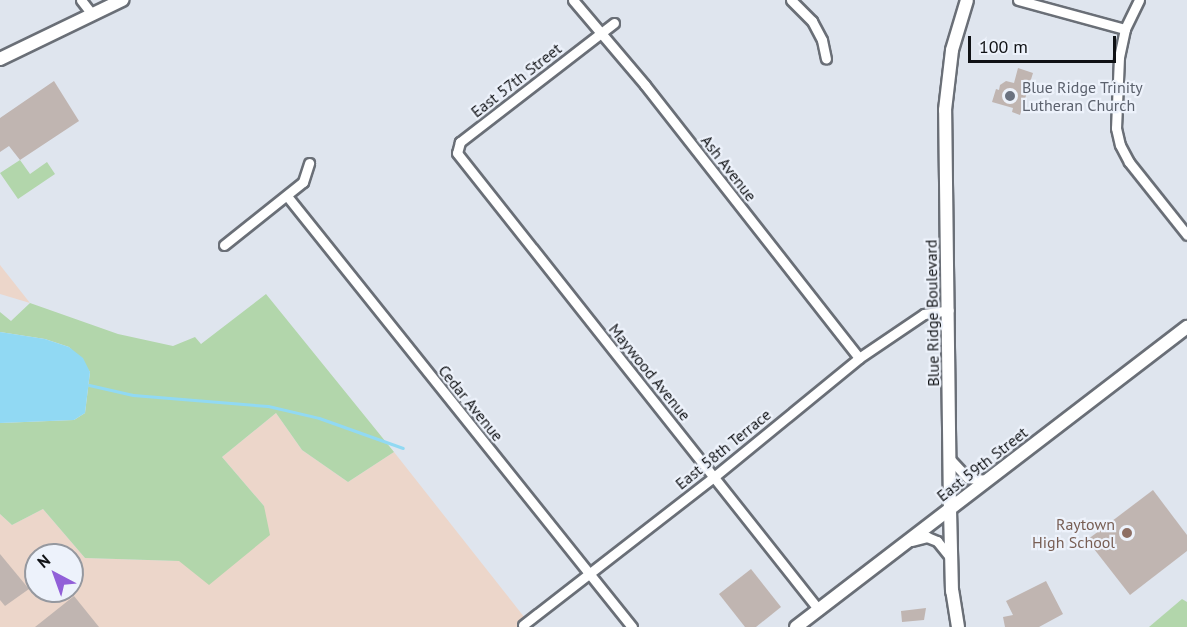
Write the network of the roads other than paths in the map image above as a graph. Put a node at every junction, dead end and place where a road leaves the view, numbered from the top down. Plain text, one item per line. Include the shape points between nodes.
1 (81, 0) edge
2 (122, 0) edge
3 (573, 0) edge
4 (790, 0) edge
5 (968, 0) edge
6 (1018, 0) edge
7 (1139, 0) edge
8 (92, 14) junction
9 (614, 23) dead end
10 (1125, 29) junction
11 (599, 33) junction
12 (0, 59) edge
13 (826, 59) dead end
14 (457, 153) joint
15 (309, 163) dead end
16 (287, 196) junction
17 (1187, 235) edge
18 (224, 245) dead end
19 (949, 310) junction
20 (1187, 327) edge
21 (859, 358) junction
22 (950, 459) junction
23 (715, 476) junction
24 (989, 479) junction
25 (950, 510) junction
26 (907, 543) junction
27 (951, 559) junction
28 (589, 574) junction
29 (819, 610) junction
30 (523, 625) dead end
31 (632, 627) edge
32 (796, 627) edge
33 (958, 627) edge

1 - 8 street
2 - 8 street
3 - 11 street, Ash Avenue
4 - 13 street via 812,21 822,39
5 - 19 street, Blue Ridge Boulevard via 952,50 945,110
6 - 10 street
7 - 10 street
8 - 12 street
9 - 11 street, East 57th Street
10 - 17 street via 1116,96 1120,145
11 - 14 street, East 57th Street via 460,142
11 - 21 street, Ash Avenue via 645,85
14 - 23 street, Maywood Avenue
15 - 16 street via 303,182
16 - 18 street
16 - 28 street, Cedar Avenue
19 - 21 street, East 58th Terrace via 924,314
19 - 22 street, Blue Ridge Boulevard
20 - 24 street, East 59th Street
21 - 23 street, East 58th Terrace
22 - 24 street via 968,478
22 - 25 street, Blue Ridge Boulevard
23 - 28 street, East 58th Terrace
23 - 29 street, Maywood Avenue
24 - 25 street, East 59th Street
25 - 26 street, East 59th Street
25 - 27 street, Blue Ridge Boulevard
26 - 27 street via 927,537 937,541
26 - 29 street, East 59th Street
27 - 33 street, Blue Ridge Boulevard
28 - 30 street, East 58th Terrace
28 - 31 street, Cedar Avenue
29 - 32 street, East 59th Street

